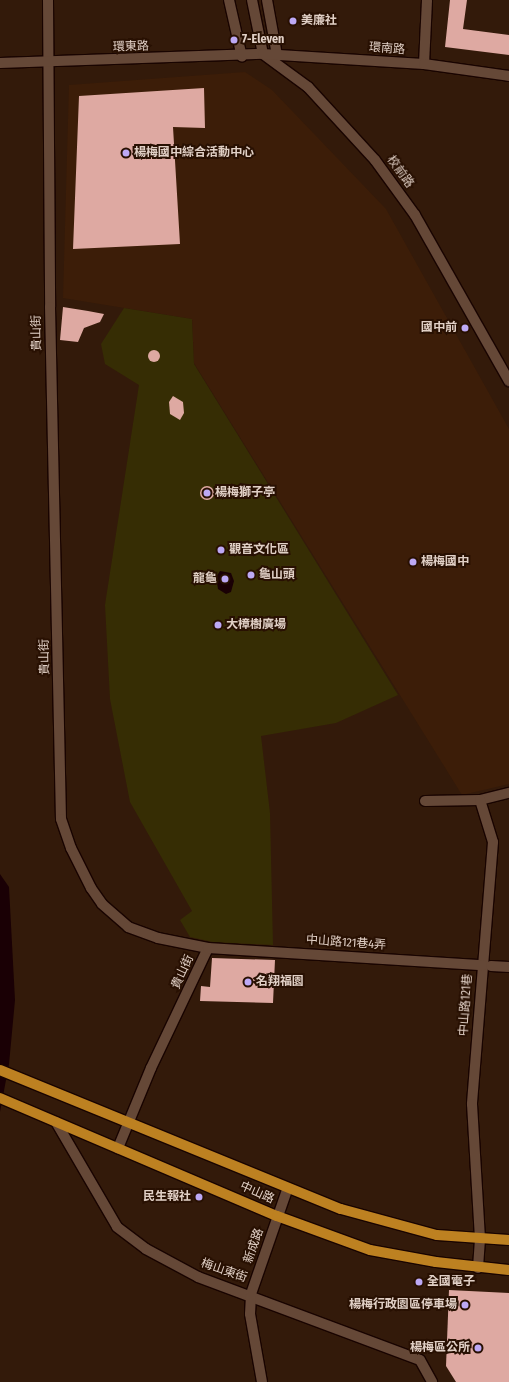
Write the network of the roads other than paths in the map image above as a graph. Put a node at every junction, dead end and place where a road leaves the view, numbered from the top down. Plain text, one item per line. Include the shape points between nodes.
1 (48, 0) edge
2 (229, 0) edge
3 (252, 0) edge
4 (267, 0) edge
5 (427, 0) edge
6 (263, 54) junction
7 (277, 55) junction
8 (242, 57) junction
9 (48, 62) junction
10 (0, 63) edge
11 (424, 64) junction
12 (509, 76) edge
13 (509, 381) edge
14 (509, 793) edge
15 (480, 800) junction
16 (426, 801) dead end
17 (208, 948) junction
18 (486, 966) junction
19 (509, 967) edge
20 (0, 1070) edge
21 (3, 1100) edge
22 (130, 1121) junction
23 (56, 1122) junction
24 (118, 1148) junction
25 (287, 1190) junction
26 (277, 1216) junction
27 (480, 1239) junction
28 (509, 1240) edge
29 (478, 1268) junction
30 (509, 1270) edge
31 (251, 1294) junction
32 (262, 1382) edge
33 (432, 1382) edge

1 - 9 street, 貴山街
2 - 8 street
3 - 6 street
4 - 7 street
5 - 11 street
6 - 7 street, 環南路
6 - 8 street, 環東路
6 - 13 street, 校前路 via 308,87 375,160 415,215
7 - 11 street, 環南路
8 - 9 street, 環東路
9 - 10 street, 環東路
9 - 17 street, 貴山街 via 50,306 61,819 71,848 91,888 102,904 128,927 158,938
11 - 12 street, 環南路
14 - 15 street
15 - 16 street
15 - 18 street, 中山路121巷 via 493,842
17 - 18 street, 中山路121巷4弄
17 - 22 street, 貴山街
18 - 19 street, 中山路121巷4弄
18 - 27 street, 中山路121巷 via 472,1104
20 - 22 main road, 中山路
21 - 23 main road, 中山路
22 - 24 street, 貴山街
22 - 25 main road, 中山路
23 - 24 main road, 中山路
23 - 31 street, 梅山東街 via 117,1227 146,1249 198,1277
24 - 26 main road, 中山路
25 - 26 street, 新成路
25 - 27 main road, 中山路 via 384,1223 436,1235
26 - 29 main road, 中山路 via 370,1250
26 - 31 street, 新成路
27 - 28 main road, 中山路
27 - 29 street, 中山路121巷
29 - 30 main road, 中山路
31 - 32 street, 新成路 via 250,1314
31 - 33 street, 梅山東街 via 420,1360

